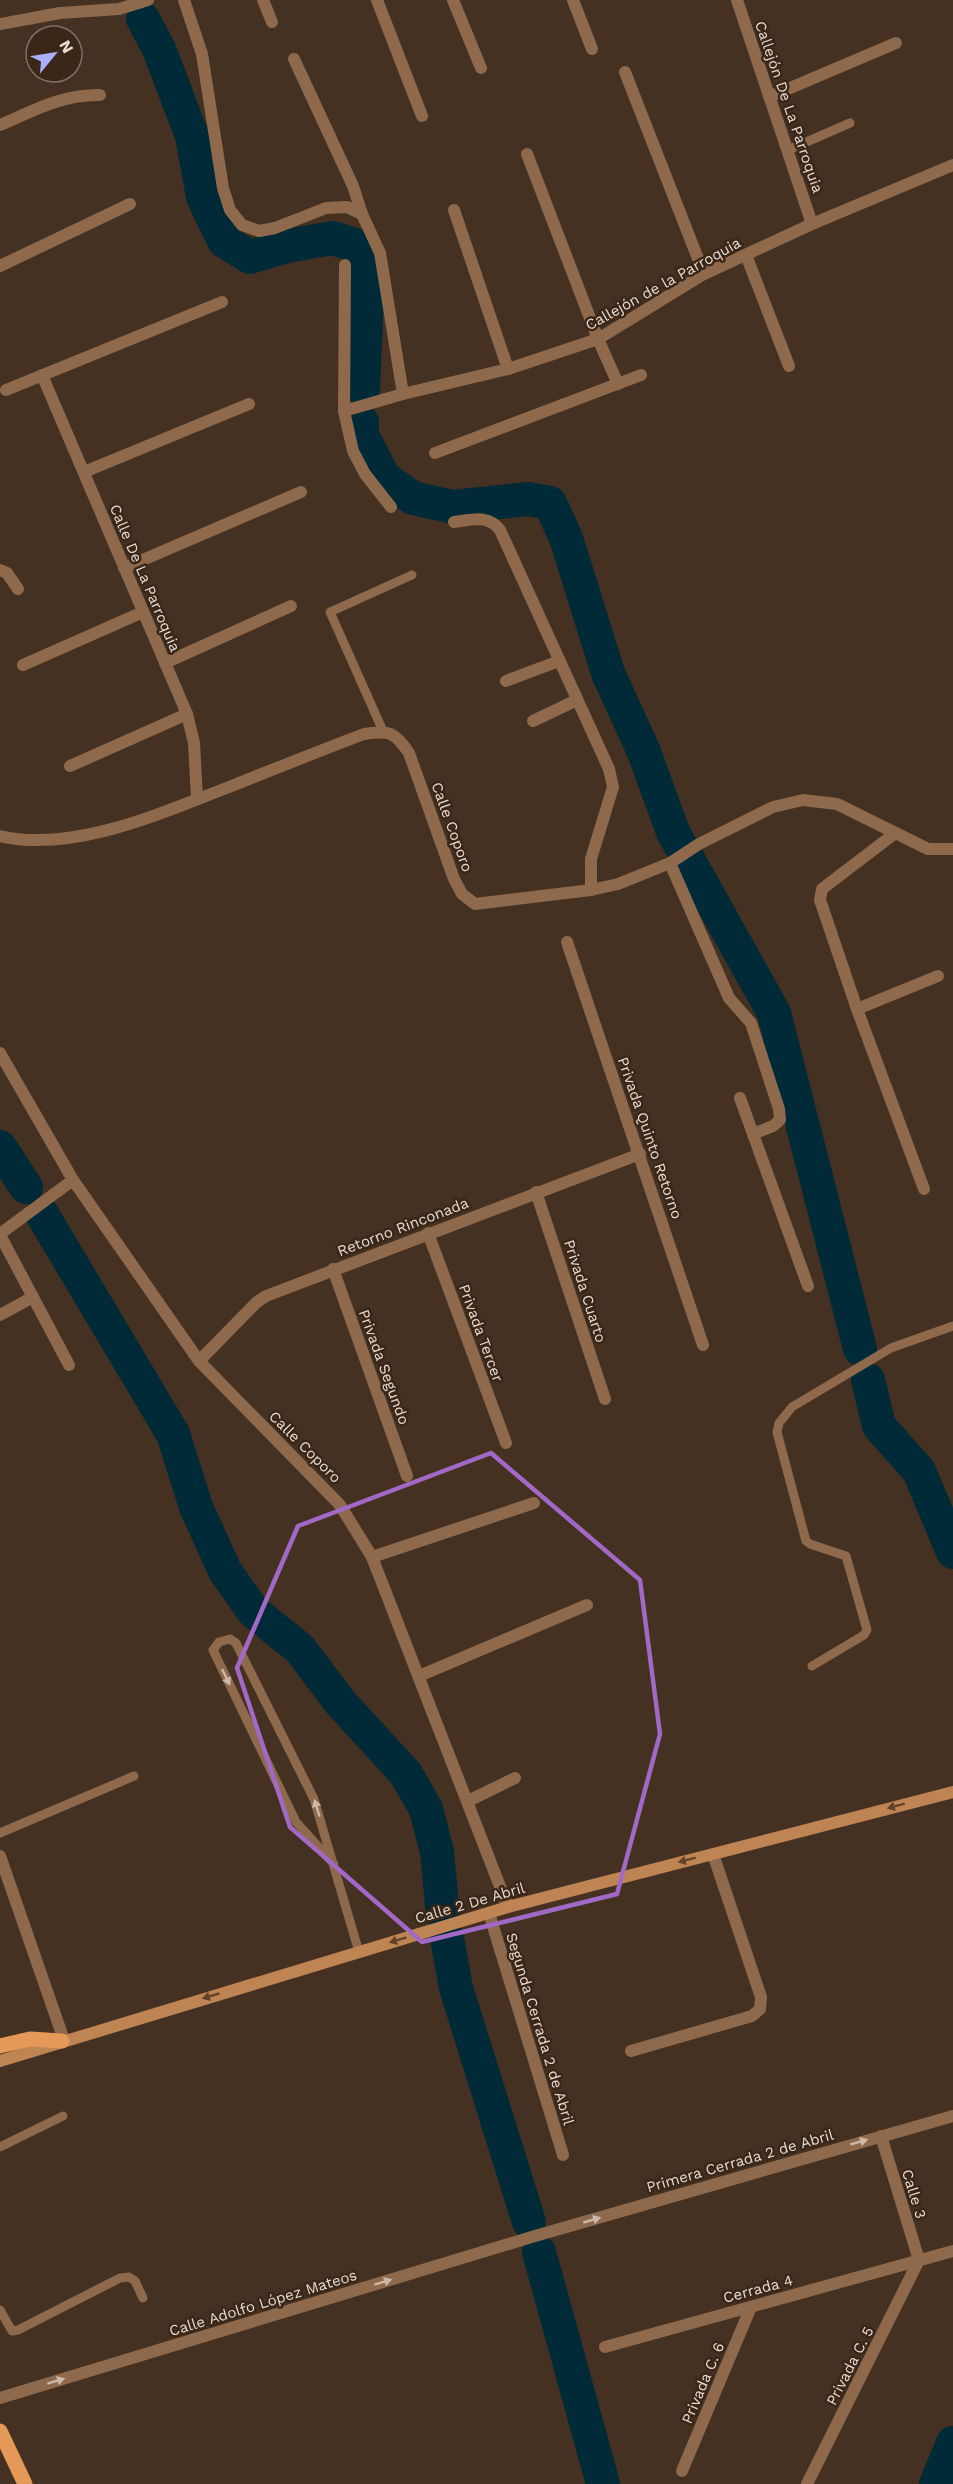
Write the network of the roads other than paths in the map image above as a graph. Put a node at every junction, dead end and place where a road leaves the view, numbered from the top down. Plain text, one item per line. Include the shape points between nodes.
1 (148, 0) edge
2 (184, 0) edge
3 (263, 0) edge
4 (377, 0) edge
5 (453, 0) edge
6 (573, 0) edge
7 (737, 0) edge
8 (272, 22) dead end
9 (0, 24) edge
10 (896, 43) dead end
11 (591, 49) dead end
12 (294, 59) dead end
13 (481, 68) dead end
14 (625, 72) dead end
15 (100, 95) dead end
16 (769, 97) junction
17 (422, 116) dead end
18 (850, 123) dead end
19 (0, 125) edge
20 (788, 150) junction
21 (527, 154) dead end
22 (953, 165) edge
23 (130, 204) dead end
24 (454, 210) dead end
25 (362, 214) junction
26 (812, 224) junction
27 (746, 255) junction
28 (345, 265) dead end
29 (0, 266) edge
30 (704, 274) junction
31 (222, 302) dead end
32 (598, 339) junction
33 (789, 366) dead end
34 (508, 369) junction
35 (42, 375) junction
36 (641, 375) dead end
37 (618, 384) junction
38 (6, 390) dead end
39 (403, 394) junction
40 (249, 404) dead end
41 (344, 411) junction
42 (435, 453) dead end
43 (84, 472) junction
44 (301, 492) dead end
45 (391, 507) dead end
46 (454, 522) dead end
47 (124, 568) junction
48 (0, 570) edge
49 (412, 575) dead end
50 (18, 589) dead end
51 (291, 606) dead end
52 (143, 612) junction
53 (559, 661) junction
54 (165, 663) junction
55 (23, 665) dead end
56 (506, 681) dead end
57 (577, 700) junction
58 (187, 714) junction
59 (533, 721) dead end
60 (383, 731) junction
61 (70, 766) dead end
62 (197, 799) junction
63 (894, 834) junction
64 (0, 836) edge
65 (953, 849) edge
66 (670, 863) junction
67 (591, 890) junction
68 (567, 942) dead end
69 (938, 976) dead end
70 (857, 1009) junction
71 (0, 1053) edge
72 (740, 1098) dead end
73 (753, 1134) junction
74 (640, 1154) junction
75 (73, 1180) junction
76 (924, 1189) dead end
77 (536, 1192) junction
78 (428, 1233) junction
79 (0, 1234) edge
80 (333, 1269) junction
81 (808, 1286) dead end
82 (33, 1297) junction
83 (0, 1315) edge
84 (953, 1326) edge
85 (703, 1345) dead end
86 (199, 1361) junction
87 (69, 1365) dead end
88 (605, 1399) dead end
89 (506, 1443) dead end
90 (407, 1476) dead end
91 (534, 1503) dead end
92 (372, 1557) junction
93 (587, 1605) dead end
94 (812, 1666) dead end
95 (419, 1676) junction
96 (134, 1776) dead end
97 (515, 1778) dead end
98 (953, 1792) edge
99 (468, 1801) junction
100 (0, 1833) edge
101 (713, 1854) junction
102 (0, 1856) edge
103 (334, 1864) junction
104 (508, 1907) junction
105 (489, 1913) junction
106 (359, 1952) junction
107 (63, 2040) junction
108 (0, 2046) edge
109 (631, 2051) dead end
110 (0, 2061) edge
111 (63, 2116) dead end
112 (953, 2116) edge
113 (881, 2136) junction
114 (0, 2147) edge
115 (563, 2155) dead end
116 (536, 2236) joint
117 (953, 2251) edge
118 (919, 2260) junction
119 (143, 2298) dead end
120 (751, 2307) junction
121 (0, 2310) edge
122 (605, 2347) dead end
123 (0, 2398) edge
124 (0, 2431) edge
125 (682, 2471) dead end
126 (25, 2484) edge
127 (807, 2484) edge

1 - 9 street via 119,9 60,13
2 - 25 street via 202,54 223,188 230,210 242,225 259,231 275,228 327,208 347,207
3 - 8 street
4 - 17 street
5 - 13 street
6 - 11 street
7 - 16 street, Callejón De La Parroquia
10 - 16 street
12 - 25 street via 353,186
14 - 30 street
15 - 19 street via 59,99
16 - 20 street, Callejón De La Parroquia
18 - 20 lane
20 - 26 street, Callejón De La Parroquia
21 - 32 street
22 - 26 street, Callejón de la Parroquia
23 - 29 street
24 - 34 street
25 - 39 street via 380,253
26 - 27 street, Callejón de la Parroquia
27 - 30 street, Callejón de la Parroquia
27 - 33 street
28 - 41 street
30 - 32 street, Callejón de la Parroquia
31 - 35 street
32 - 34 street, Callejón de la Parroquia
32 - 37 street
34 - 39 street, Callejón de la Parroquia
35 - 38 street
35 - 43 street, Calle De La Parroquia
36 - 37 street
37 - 42 street
39 - 41 street, Callejón de la Parroquia
40 - 43 street
41 - 45 street via 353,451
43 - 47 street, Calle De La Parroquia
44 - 47 street
46 - 53 street via 479,519 495,523
47 - 52 street, Calle De La Parroquia
48 - 50 street via 7,573
49 - 60 lane via 330,612
51 - 54 street
52 - 54 street, Calle De La Parroquia
52 - 55 street
53 - 56 street
53 - 57 street
54 - 58 street, Calle De La Parroquia
57 - 59 street
57 - 67 street via 609,769 613,787 591,859
58 - 61 street
58 - 62 street, Calle De La Parroquia via 194,743
60 - 62 street via 364,734
60 - 67 street, Calle Coporo via 398,737 409,753 462,894 475,904
62 - 64 street via 93,833 48,840
63 - 65 street, Calle Coporo via 928,849
63 - 66 street, Calle Coporo via 837,804 803,800 773,807
63 - 70 street via 822,889 820,900
66 - 67 street, Calle Coporo via 618,884
66 - 73 street via 729,998 751,1023 780,1109 780,1120
68 - 74 street, Privada Quinto Retorno
69 - 70 street
70 - 76 street
71 - 75 street, Calle Coporo
72 - 73 street
73 - 81 street
74 - 77 street, Retorno Rinconada
74 - 85 street, Privada Quinto Retorno
75 - 79 street
75 - 86 street, Calle Coporo
77 - 78 street, Retorno Rinconada
77 - 88 street, Privada Cuarto
78 - 80 street, Retorno Rinconada
78 - 89 street, Privada Tercer
79 - 82 street
80 - 86 street, Retorno Rinconada via 257,1302
80 - 90 street, Privada Segundo
82 - 83 street
82 - 87 street
84 - 94 lane via 891,1348 792,1407 779,1423 777,1432 806,1541 846,1556 867,1630
86 - 92 street, Calle Coporo via 340,1504
91 - 92 street
92 - 95 street, Calle Coporo
93 - 95 street
95 - 99 street, Calle Coporo
96 - 100 lane
97 - 99 street
98 -> 101 main road, Calle 2 De Abril
99 - 104 street, Calle Coporo
101 -> 104 main road, Calle 2 De Abril
101 - 109 street via 761,1997 760,2009 752,2016
102 - 107 street
103 -> 103 lane via 314,1799 236,1643 219,1642 213,1650 296,1822
103 - 106 lane
104 - 105 main road, Calle 2 De Abril
105 -> 106 main road, Calle 2 De Abril
105 - 115 street, Segunda Cerrada 2 de Abril
106 -> 107 main road, Calle 2 De Abril
107 - 108 main road via 30,2039
107 - 110 main road, Calle 2 De Abril
111 - 114 lane
112 - 113 street, Primera Cerrada 2 de Abril
116 -> 113 street, Primera Cerrada 2 de Abril
113 - 118 street, Calle 3
123 -> 116 street, Calle Adolfo López Mateos
117 - 118 street, Cerrada 4
118 - 120 street, Cerrada 4
118 - 127 street, Privada C. 5
119 - 121 lane via 129,2277 18,2330 12,2331
120 - 122 street, Cerrada 4
120 - 125 street, Privada C. 6
124 - 126 main road

